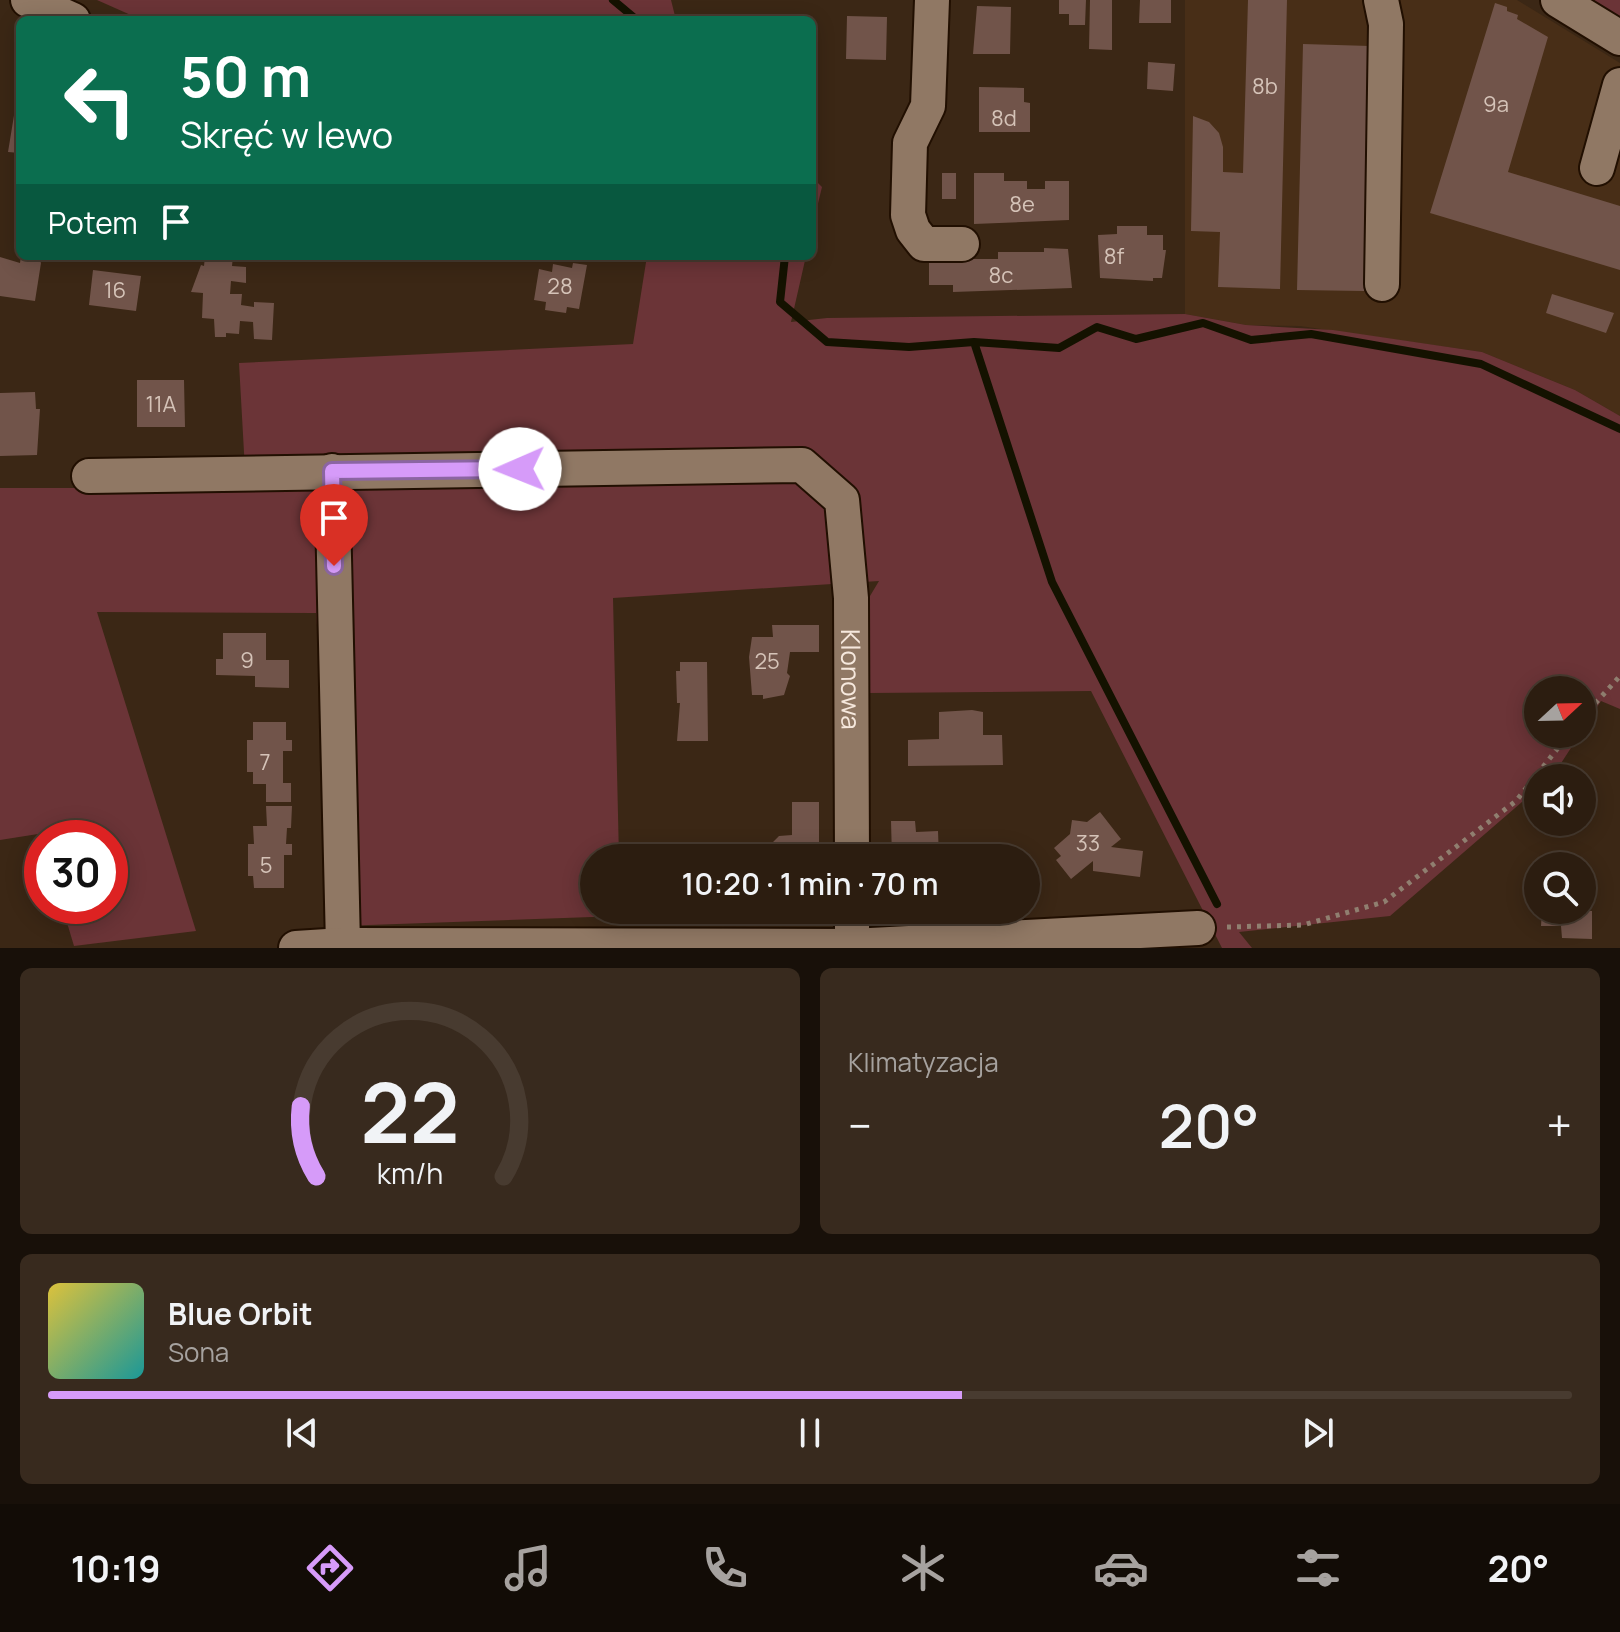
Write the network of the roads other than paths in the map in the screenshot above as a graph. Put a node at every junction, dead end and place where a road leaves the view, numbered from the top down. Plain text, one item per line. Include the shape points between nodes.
1 (28, 0) edge
2 (932, 0) edge
3 (1381, 0) edge
4 (1558, 0) edge
5 (64, 16) edge
6 (1620, 38) edge
7 (1620, 85) edge
8 (1597, 168) dead end
9 (962, 244) dead end
10 (1382, 284) dead end
11 (332, 471) junction
12 (89, 476) dead end
13 (852, 844) edge
14 (852, 924) edge
15 (1198, 928) road end
16 (343, 945) junction
17 (852, 947) edge
18 (296, 948) edge

1 - 5 street
2 - 9 street via 928,106 910,143 908,215 924,244
3 - 10 street via 1386,24
4 - 6 street
7 - 8 street
11 - 12 street
11 - 13 street, Klonowa via 802,465 842,500 851,598
11 - 16 street
14 - 17 street
15 - 17 street
16 - 17 street
16 - 18 street

